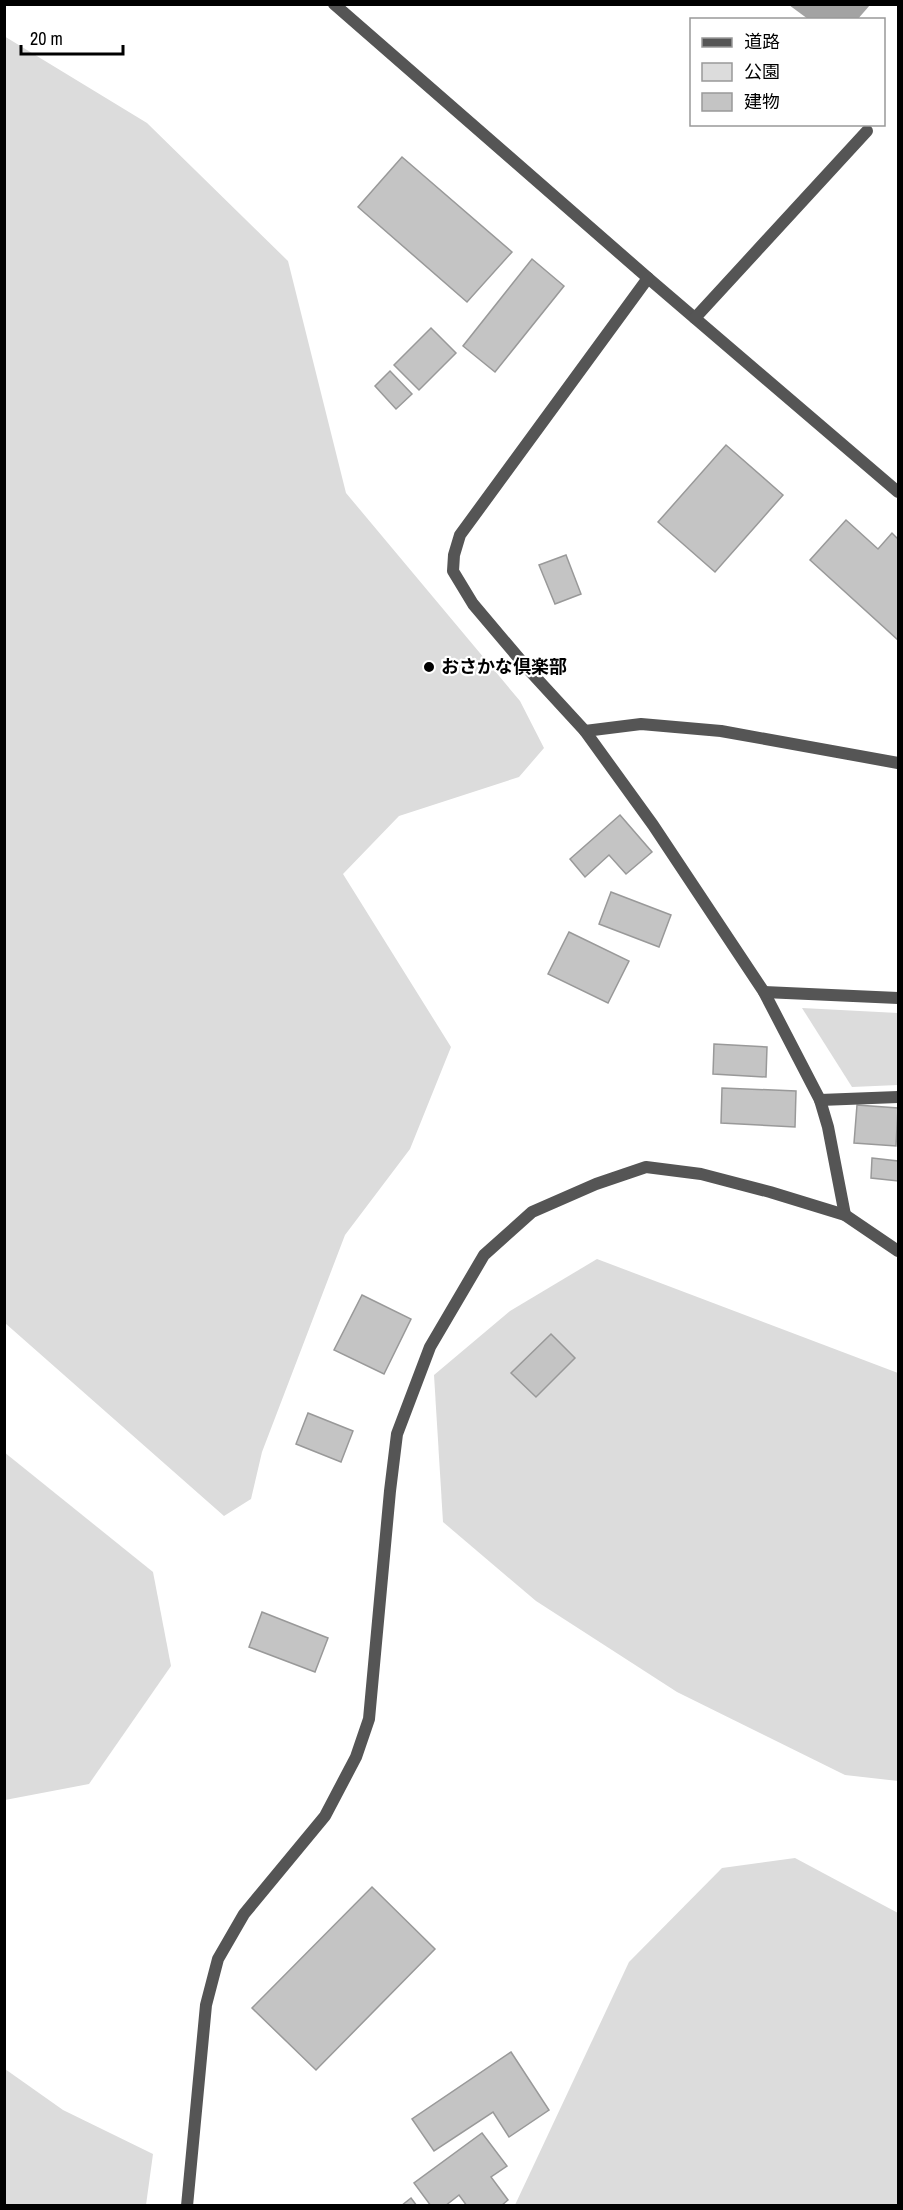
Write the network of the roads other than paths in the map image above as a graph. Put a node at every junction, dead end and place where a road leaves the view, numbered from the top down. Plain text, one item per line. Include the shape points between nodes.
1 (334, 4) edge
2 (867, 131) dead end
3 (648, 278) junction
4 (695, 318) junction
5 (898, 492) edge
6 (585, 731) junction
7 (898, 763) edge
8 (764, 992) junction
9 (898, 998) edge
10 (898, 1097) edge
11 (820, 1100) junction
12 (845, 1215) junction
13 (898, 1251) edge
14 (187, 2205) edge

1 - 3 street
2 - 4 street
3 - 4 street
3 - 6 street via 460,535 454,555 453,571 473,604
4 - 5 street
6 - 7 street via 641,724 721,731
6 - 8 street
8 - 9 street
8 - 11 street
10 - 11 street
11 - 12 street
12 - 13 street
12 - 14 street via 701,1174 646,1167 532,1212 484,1255 430,1347 397,1434 369,1719 356,1757 325,1816 244,1914 218,1959 206,2004

